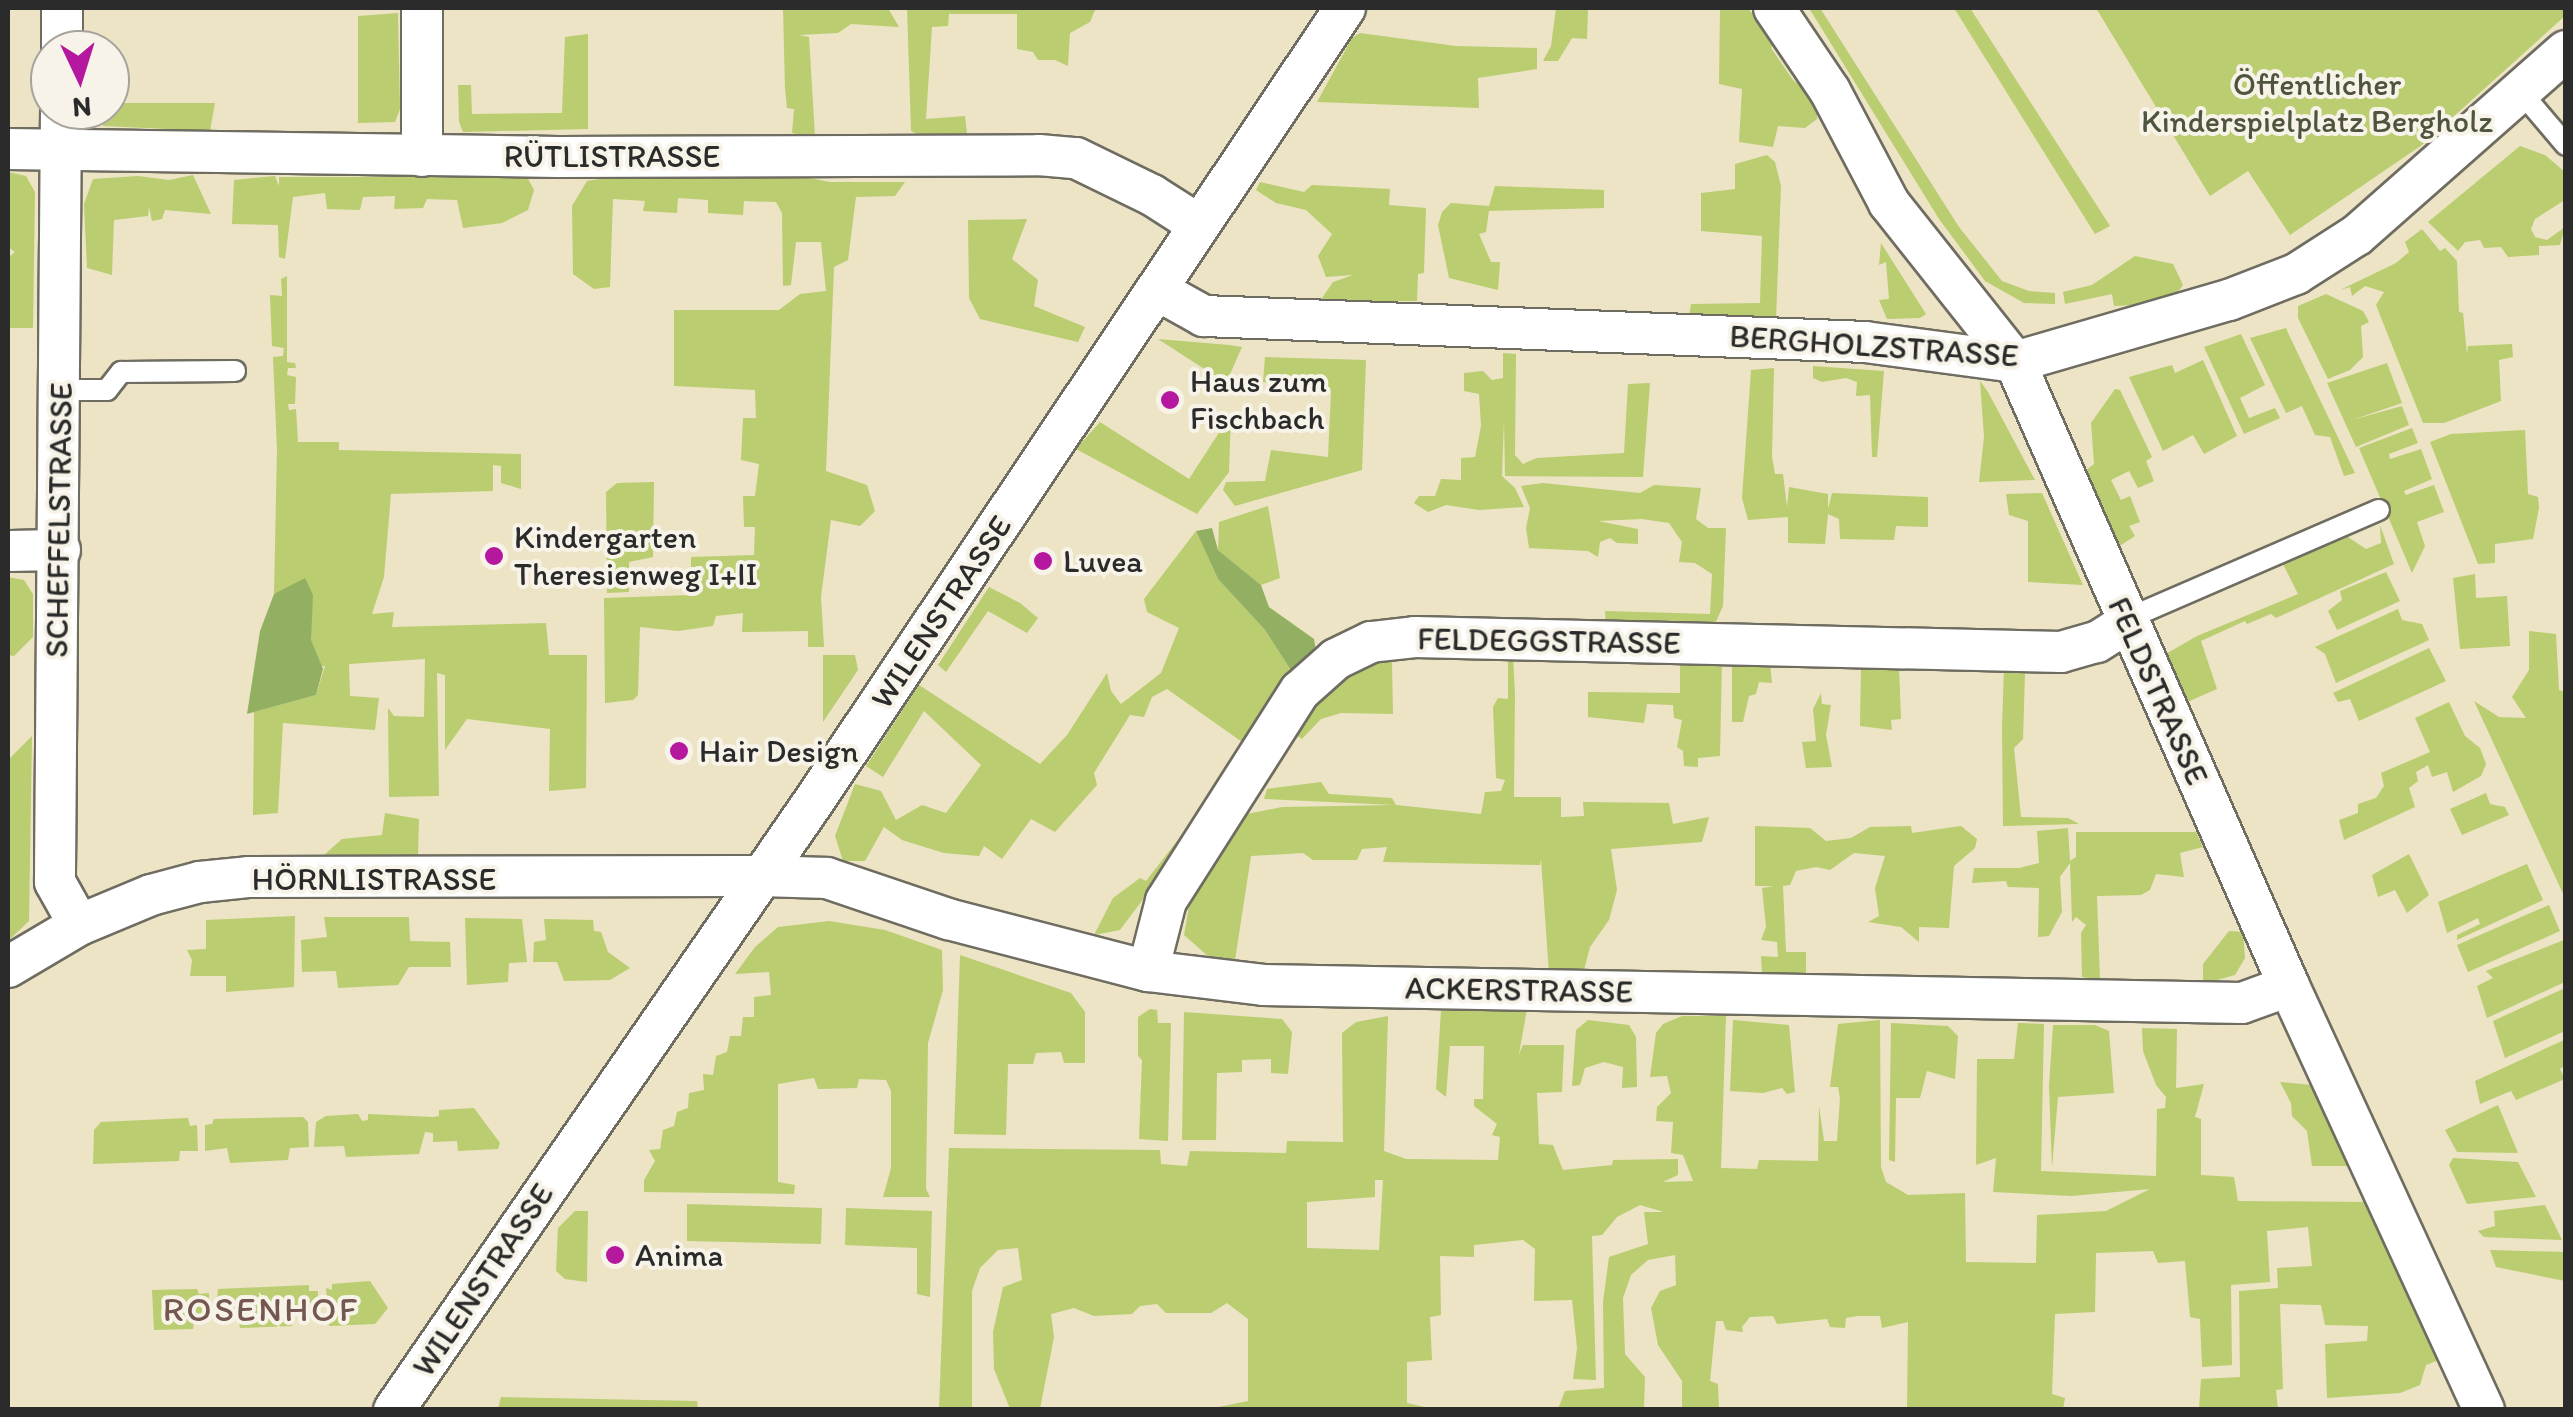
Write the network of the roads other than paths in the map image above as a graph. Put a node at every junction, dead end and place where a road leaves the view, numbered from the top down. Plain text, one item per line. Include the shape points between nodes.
1 (422, 8) edge
2 (1344, 8) edge
3 (1774, 8) edge
4 (2566, 51) edge
5 (2520, 91) junction
6 (61, 130) edge
7 (2566, 145) edge
8 (8, 149) edge
9 (422, 156) junction
10 (1199, 225) junction
11 (1157, 290) junction
12 (2015, 362) junction
13 (236, 371) dead end
14 (61, 390) junction
15 (2379, 510) dead end
16 (60, 550) junction
17 (8, 551) edge
18 (2128, 623) junction
19 (760, 876) junction
20 (79, 925) junction
21 (8, 967) edge
22 (1148, 970) junction
23 (2289, 986) junction
24 (394, 1410) edge
25 (2484, 1410) edge

1 - 9 street
2 - 10 street, WILENSTRASSE
3 - 12 street, FELDSTRASSE via 1820,75 1888,204
4 - 5 street, BERGHOLZSTRASSE
5 - 7 lane
5 - 12 street, BERGHOLZSTRASSE via 2356,235 2296,274
6 - 8 street, RÜTLISTRASSE
6 - 9 street, RÜTLISTRASSE
6 - 14 street, SCHEFFELSTRASSE
9 - 10 street, RÜTLISTRASSE via 1076,158
10 - 11 street, WILENSTRASSE
11 - 12 street, BERGHOLZSTRASSE via 1204,316 1864,342
11 - 19 street, WILENSTRASSE
12 - 18 street, FELDSTRASSE
13 - 14 lane via 122,372 107,390
14 - 16 street, SCHEFFELSTRASSE
15 - 18 lane
16 - 17 street
16 - 20 street, SCHEFFELSTRASSE via 55,882
18 - 22 street, FELDEGGSTRASSE via 2097,642 2061,652 1415,637 1371,642 1336,659 1300,690 1166,901
18 - 23 street, FELDSTRASSE
19 - 20 street, HÖRNLISTRASSE via 248,876 151,895
19 - 22 street, ACKERSTRASSE via 827,878 948,919
19 - 24 street, WILENSTRASSE
20 - 21 street, HÖRNLISTRASSE
22 - 23 street, ACKERSTRASSE via 1263,985 2242,1003
23 - 25 street, FELDSTRASSE

